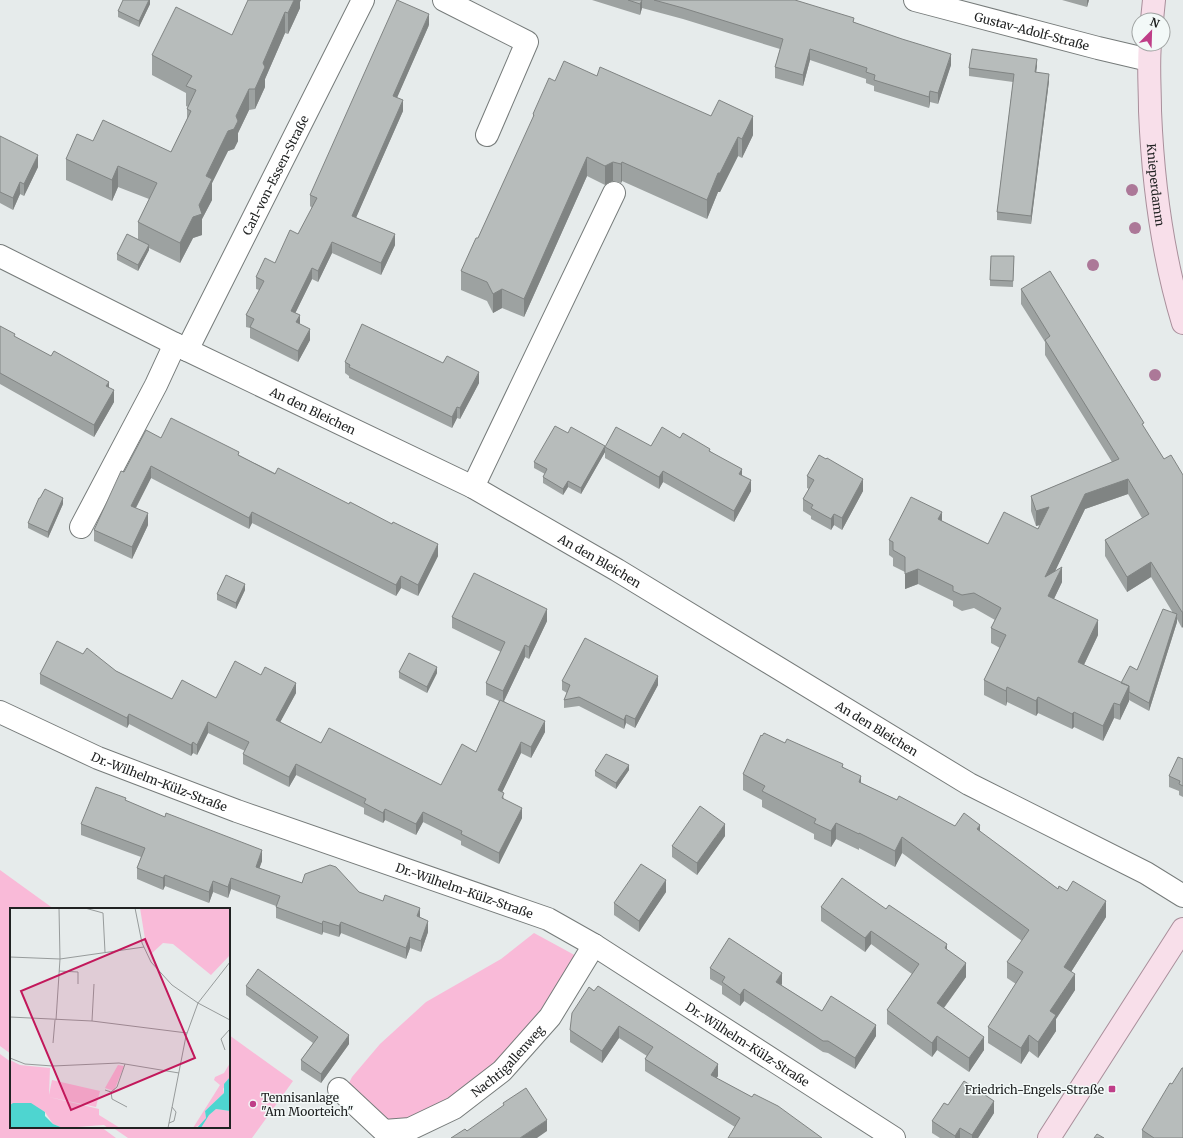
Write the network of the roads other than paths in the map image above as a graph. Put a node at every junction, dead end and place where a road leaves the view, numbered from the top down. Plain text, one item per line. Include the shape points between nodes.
1 (363, 0) edge
2 (444, 0) edge
3 (915, 0) edge
4 (1154, 0) edge
5 (1153, 12) edge
6 (1131, 50) edge
7 (1149, 52) edge
8 (487, 134) dead end
9 (614, 193) dead end
10 (0, 256) edge
11 (1183, 323) edge
12 (181, 347) junction
13 (473, 487) junction
14 (80, 526) dead end
15 (0, 712) edge
16 (1183, 896) edge
17 (1183, 929) edge
18 (594, 945) junction
19 (339, 1089) dead end
20 (382, 1134) edge
21 (894, 1138) edge
22 (1049, 1138) edge

1 - 12 street, Carl-von-Essen-Straße
2 - 8 street via 527,42
3 - 6 street, Gustav-Adolf-Straße via 1075,42
4 - 5 main road
7 - 11 main road, Knieperdamm via 1151,139 1158,213 1172,289
9 - 13 street
10 - 12 street, An den Bleichen
12 - 13 street, An den Bleichen
12 - 14 street, Carl-von-Essen-Straße via 156,385
13 - 16 street, An den Bleichen via 616,570 968,784 1139,869
15 - 18 street, Dr.-Wilhelm-Külz-Straße via 98,758 238,811 548,919
17 - 22 main road
18 - 20 street, Nachtigallenweg via 550,1017 502,1072 454,1108 410,1129
18 - 21 street, Dr.-Wilhelm-Külz-Straße
19 - 20 street, Nachtigallenweg

